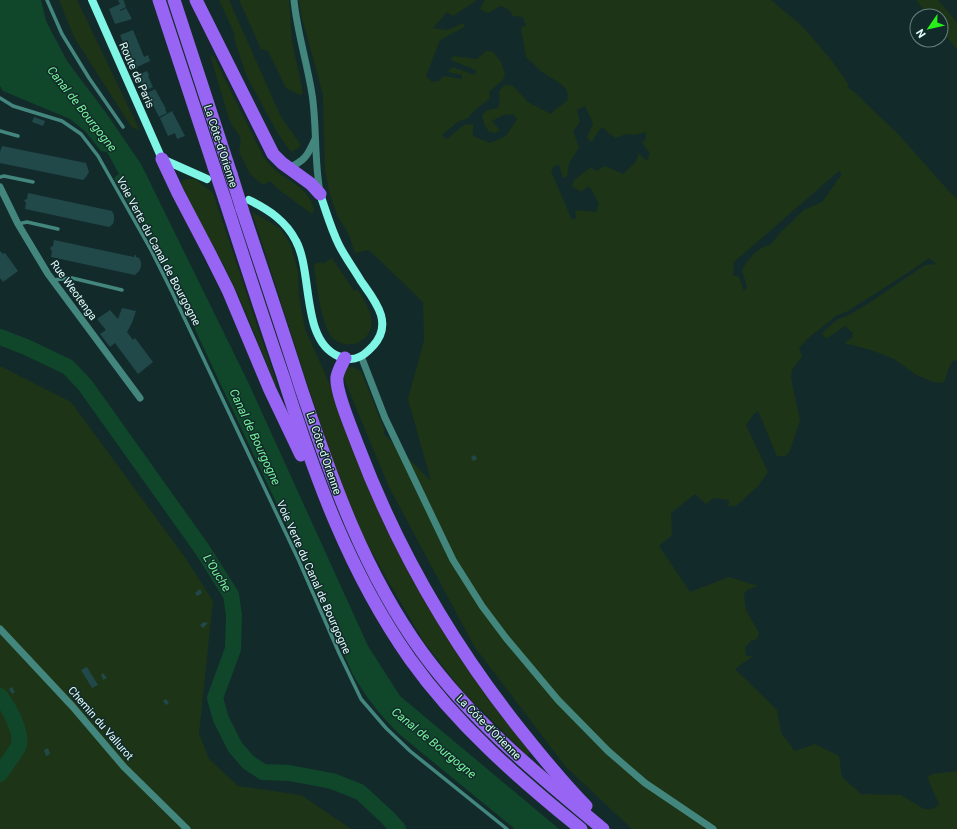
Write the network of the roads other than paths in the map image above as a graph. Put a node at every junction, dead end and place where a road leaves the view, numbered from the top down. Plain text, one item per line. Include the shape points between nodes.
1 (47, 0) edge
2 (92, 0) edge
3 (159, 0) edge
4 (174, 0) edge
5 (196, 0) edge
6 (294, 0) edge
7 (0, 98) edge
8 (123, 127) dead end
9 (0, 131) edge
10 (18, 136) dead end
11 (316, 137) junction
12 (162, 159) junction
13 (288, 168) junction
14 (0, 177) edge
15 (207, 179) dead end
16 (33, 182) dead end
17 (0, 187) edge
18 (320, 194) junction
19 (246, 205) junction
20 (18, 224) junction
21 (58, 229) dead end
22 (53, 280) junction
23 (122, 290) dead end
24 (361, 356) junction
25 (346, 358) junction
26 (140, 398) dead end
27 (348, 553) junction
28 (0, 628) edge
29 (187, 829) edge
30 (507, 829) edge
31 (581, 829) edge
32 (604, 829) edge
33 (610, 829) edge
34 (713, 829) edge

1 - 8 lane via 62,34
2 - 12 main road, Route de Paris
3 - 27 highway, La Côte-d'Orienne, bridge via 303,440
4 - 19 highway, La Côte-d'Orienne, bridge via 231,174
5 - 13 highway via 270,150
6 - 11 street via 312,93
7 - 30 lane, Voie Verte du Canal de Bourgogne via 12,106 62,121 81,134 98,156 172,292 361,699 410,751
9 - 10 lane
11 - 13 street via 303,160
11 - 18 street
12 - 15 main road
12 - 27 highway via 228,290 270,390
13 - 18 highway via 311,184
14 - 16 lane
17 - 20 street, Rue Weotenga
18 - 24 main road via 328,221 340,246 381,314 379,338
19 - 25 main road via 272,214 291,232 304,261 312,315 318,335 329,350 339,357
19 - 32 highway, La Côte-d'Orienne via 322,450 354,532 384,593 422,652 466,706 515,755
20 - 21 lane via 27,222
20 - 22 street, Rue Weotenga
22 - 23 lane via 72,278
22 - 26 street, Rue Weotenga
24 - 25 main road
24 - 34 street via 385,418 453,560 482,606 558,700 624,766
25 - 33 highway via 338,373 337,383 352,428 396,534 436,606 514,722 540,755
27 - 31 highway, La Côte-d'Orienne via 382,617 434,690 501,761
28 - 29 street, Chemin du Vallurot via 73,706 124,767

